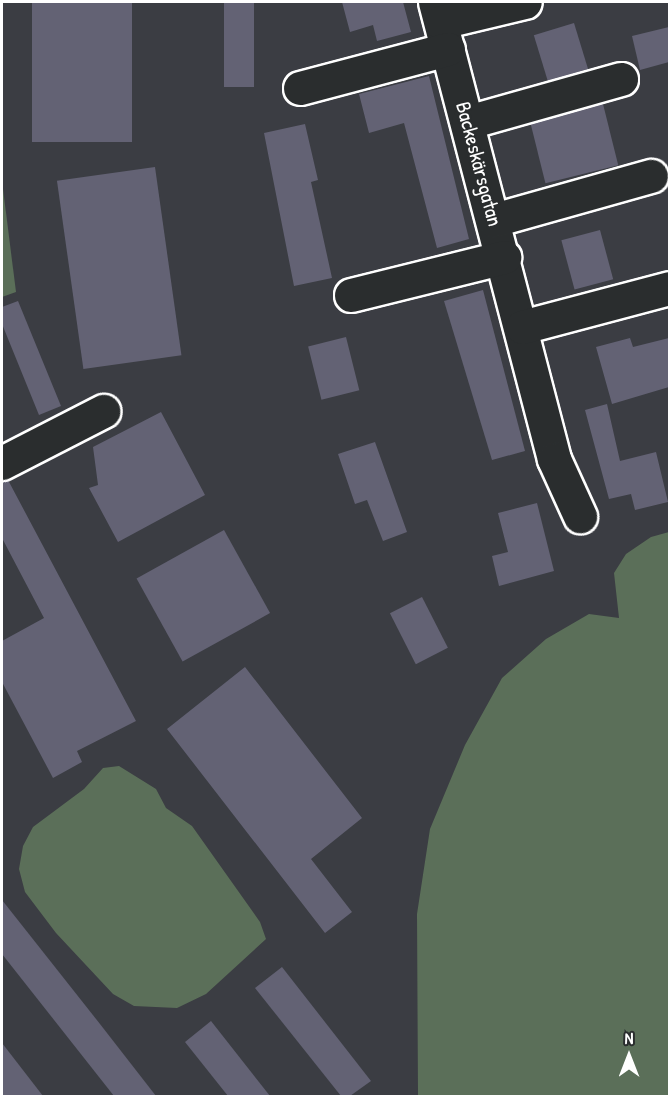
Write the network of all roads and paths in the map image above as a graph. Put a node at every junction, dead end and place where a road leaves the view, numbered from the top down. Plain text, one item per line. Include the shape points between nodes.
1 (525, 2) edge
2 (441, 24) edge
3 (621, 79) dead end
4 (300, 88) dead end
5 (468, 122) junction
6 (651, 176) dead end
7 (494, 220) junction
8 (504, 257) junction
9 (669, 288) edge
10 (351, 295) dead end
11 (522, 327) junction
12 (103, 411) dead end
13 (2, 463) edge
14 (580, 516) dead end

1 - 2 street
2 - 4 street
2 - 5 street, Backeskärsgatan
3 - 5 street
5 - 7 street, Backeskärsgatan
6 - 7 street
7 - 8 street, Backeskärsgatan
8 - 10 street
8 - 11 street, Backeskärsgatan
9 - 11 street
11 - 14 street, Backeskärsgatan via 554,459
12 - 13 street

